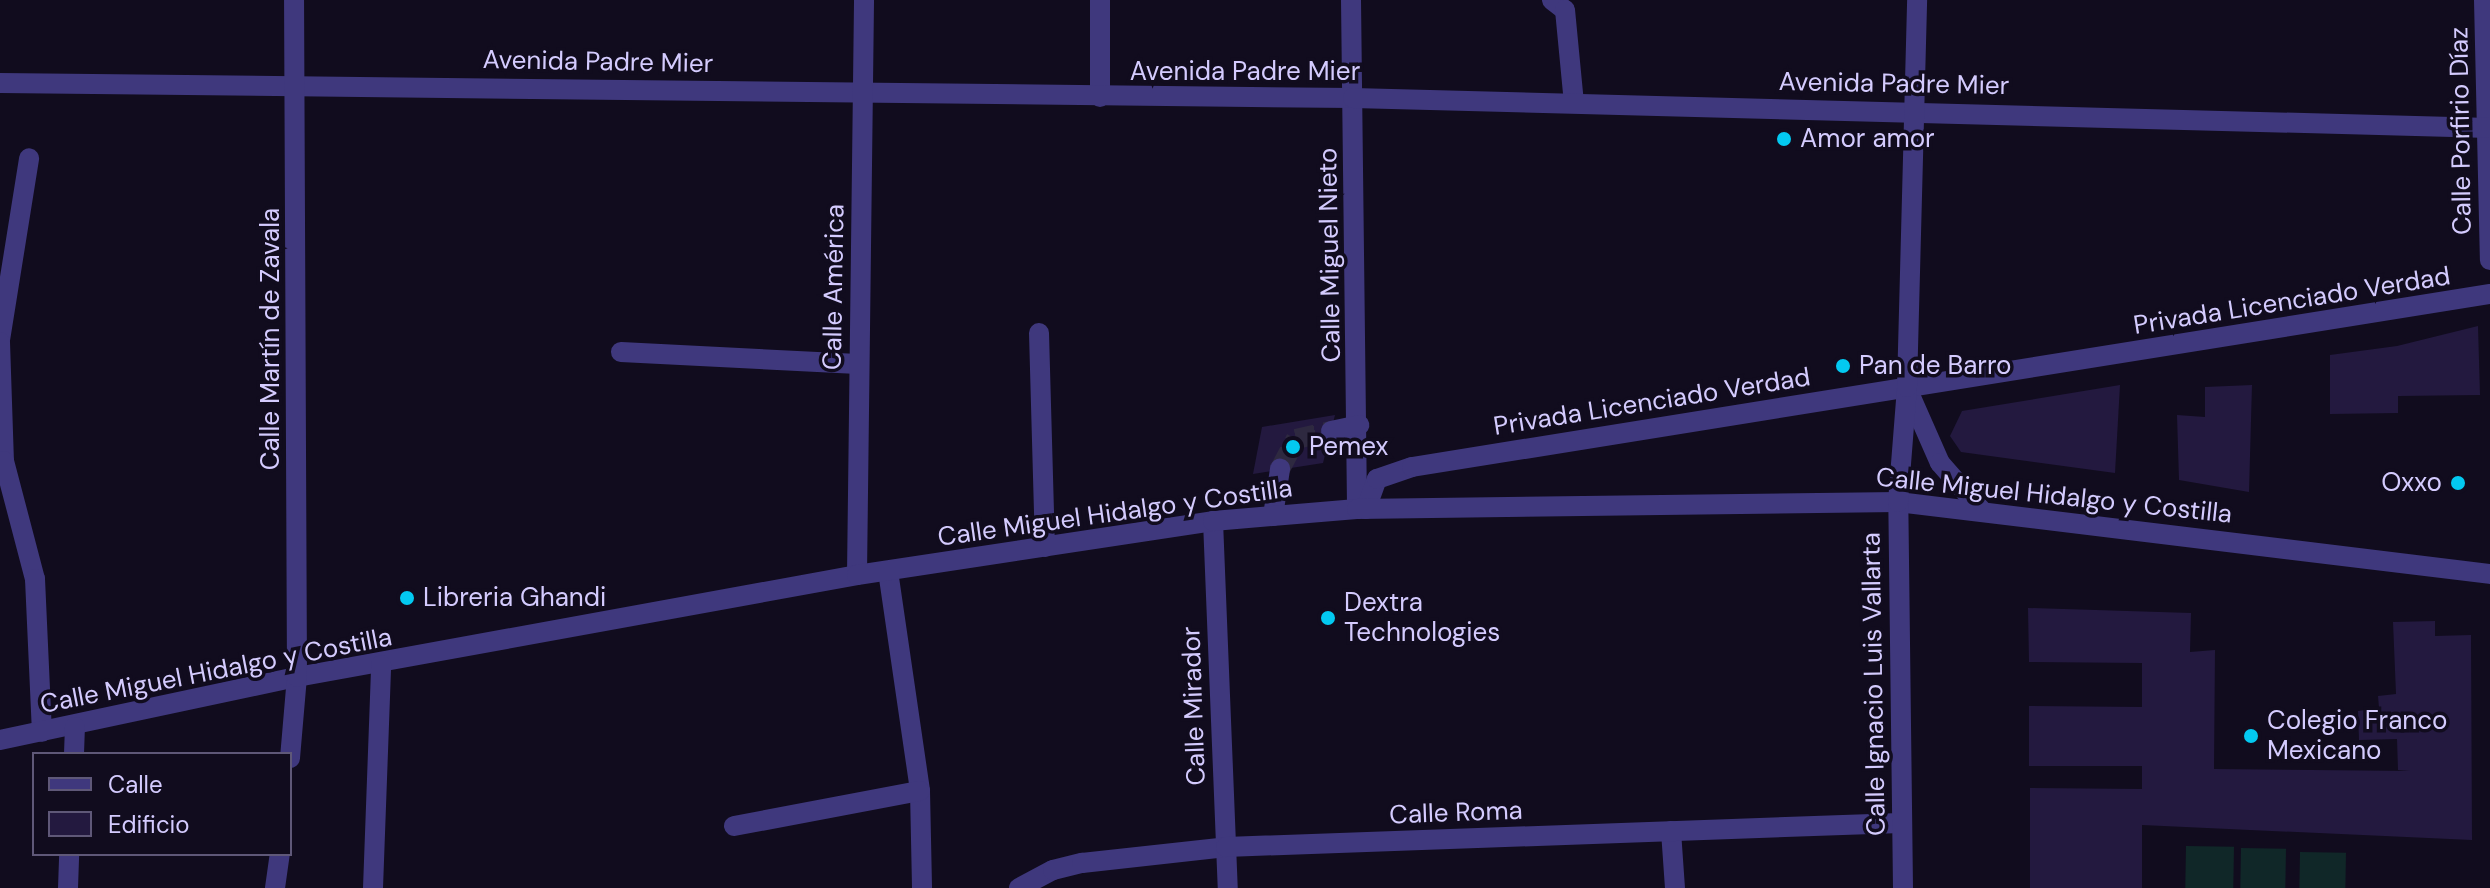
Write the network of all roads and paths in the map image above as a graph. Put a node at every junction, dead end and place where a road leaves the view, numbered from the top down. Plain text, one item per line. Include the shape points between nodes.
1 (294, 0) edge
2 (864, 0) edge
3 (1100, 0) edge
4 (1351, 0) edge
5 (1552, 0) edge
6 (1917, 0) edge
7 (2484, 0) edge
8 (0, 83) edge
9 (297, 84) junction
10 (865, 92) junction
11 (1100, 97) junction
12 (1353, 98) junction
13 (1574, 103) junction
14 (1917, 110) junction
15 (2487, 128) edge
16 (29, 158) dead end
17 (2490, 260) edge
18 (2490, 294) edge
19 (1039, 333) dead end
20 (0, 341) edge
21 (621, 352) dead end
22 (858, 364) junction
23 (1907, 387) junction
24 (1359, 425) junction
25 (1331, 431) tunnel mouth
26 (1280, 469) tunnel mouth
27 (1898, 502) junction
28 (1362, 509) junction
29 (1982, 511) junction
30 (1273, 516) junction
31 (1213, 521) junction
32 (1045, 547) junction
33 (888, 571) junction
34 (2490, 574) edge
35 (857, 575) junction
36 (381, 665) junction
37 (297, 677) junction
38 (75, 727) junction
39 (42, 732) junction
40 (0, 740) edge
41 (74, 752) edge
42 (291, 752) edge
43 (920, 791) junction
44 (1901, 823) junction
45 (734, 826) dead end
46 (1671, 831) junction
47 (1226, 847) junction
48 (69, 856) edge
49 (280, 856) edge
50 (68, 888) edge
51 (275, 888) edge
52 (373, 888) edge
53 (922, 888) edge
54 (1019, 888) edge
55 (1228, 888) edge
56 (1675, 888) edge
57 (1903, 888) edge

1 - 9 street, Calle Martín de Zavala
2 - 10 street, Calle América
3 - 11 street
4 - 12 street, Calle Miguel Nieto
5 - 13 street via 1565,10
6 - 14 street, Calle Ignacio Luis Vallarta
7 - 15 street, Calle Porfirio Díaz
8 - 9 street, Avenida Padre Mier
9 - 10 street, Avenida Padre Mier
9 - 37 street, Calle Martín de Zavala
10 - 11 street, Avenida Padre Mier
10 - 22 street, Calle América
11 - 12 street, Avenida Padre Mier
12 - 13 street, Avenida Padre Mier
12 - 24 street, Calle Miguel Nieto
13 - 14 street, Avenida Padre Mier
14 - 15 street, Avenida Padre Mier
14 - 23 street, Calle Ignacio Luis Vallarta
15 - 17 street, Calle Porfirio Díaz
16 - 20 street
18 - 23 street, Privada Licenciado Verdad
19 - 32 street
20 - 39 street via 4,461 35,579
21 - 22 street
22 - 35 street, Calle América
23 - 27 street, Calle Ignacio Luis Vallarta
23 - 28 street, Privada Licenciado Verdad via 1412,467 1377,479
23 - 29 street via 1940,463
24 - 25 street
24 - 28 street, Calle Miguel Nieto
26 - 30 street
27 - 28 street, Calle Miguel Hidalgo y Costilla
27 - 29 street, Calle Miguel Hidalgo y Costilla
27 - 44 street, Calle Ignacio Luis Vallarta
28 - 30 street, Calle Miguel Hidalgo y Costilla
29 - 34 street, Calle Miguel Hidalgo y Costilla
30 - 31 street, Calle Miguel Hidalgo y Costilla
31 - 32 street, Calle Miguel Hidalgo y Costilla
31 - 47 street, Calle Mirador
32 - 33 street, Calle Miguel Hidalgo y Costilla
33 - 35 street, Calle Miguel Hidalgo y Costilla
33 - 43 street
35 - 36 street, Calle Miguel Hidalgo y Costilla
36 - 37 street, Calle Miguel Hidalgo y Costilla
36 - 52 street
37 - 38 street, Calle Miguel Hidalgo y Costilla
37 - 42 street, Calle Martín de Zavala
38 - 39 street, Calle Miguel Hidalgo y Costilla
38 - 41 street
39 - 40 street, Calle Miguel Hidalgo y Costilla
43 - 45 street
43 - 53 street
44 - 46 street, Calle Roma
44 - 57 street, Calle Ignacio Luis Vallarta
46 - 47 street, Calle Roma
46 - 56 street
47 - 54 street, Calle Roma via 1082,863 1053,870
47 - 55 street, Calle Mirador
48 - 50 street
49 - 51 street

